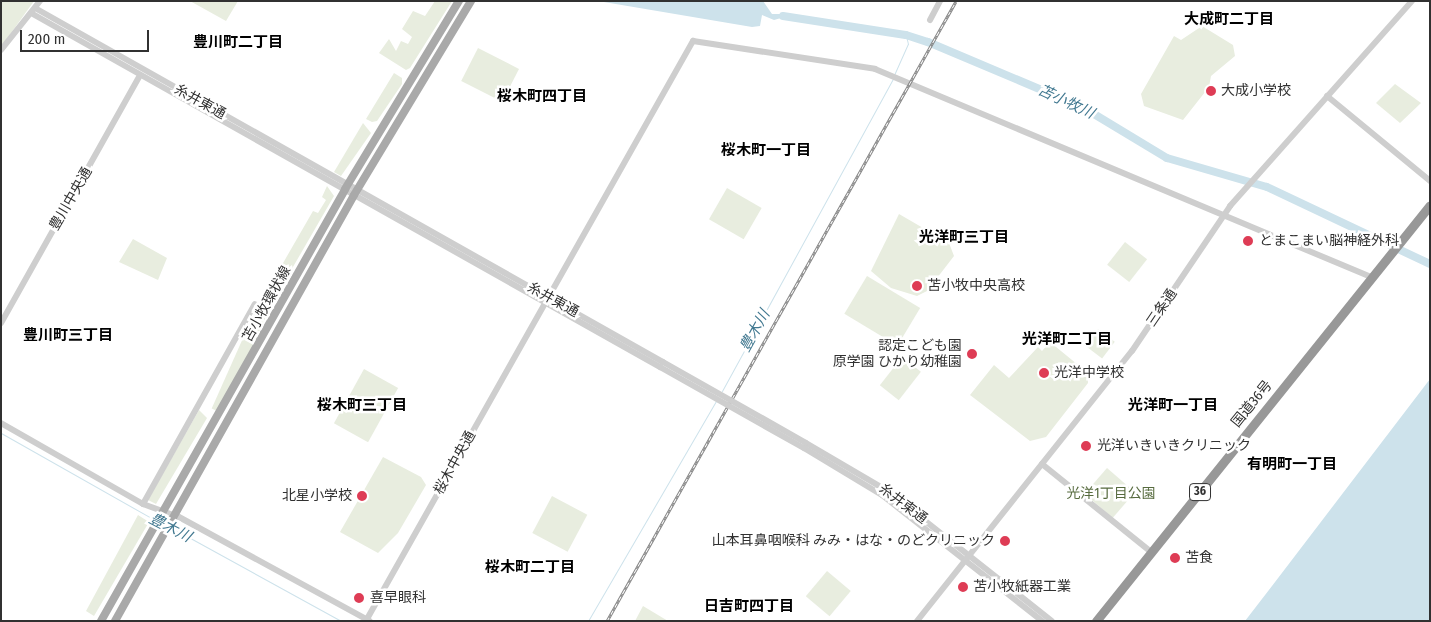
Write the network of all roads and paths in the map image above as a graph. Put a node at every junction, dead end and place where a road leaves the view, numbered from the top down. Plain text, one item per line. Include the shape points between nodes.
1 (40, 1) edge
2 (459, 1) edge
3 (471, 1) edge
4 (940, 1) edge
5 (1412, 1) edge
6 (33, 11) junction
7 (930, 20) dead end
8 (1, 50) edge
9 (140, 75) junction
10 (1327, 96) junction
11 (1430, 181) edge
12 (347, 187) junction
13 (356, 192) junction
14 (1430, 205) edge
15 (1224, 214) junction
16 (1371, 277) junction
17 (546, 300) junction
18 (255, 304) dead end
19 (1, 322) edge
20 (1, 423) edge
21 (1042, 464) junction
22 (143, 504) junction
23 (162, 514) junction
24 (172, 518) junction
25 (1151, 552) junction
26 (967, 557) junction
27 (368, 620) edge
28 (101, 621) edge
29 (115, 621) edge
30 (917, 621) edge
31 (1042, 621) edge
32 (1052, 621) edge
33 (1096, 621) edge

1 - 6 street
2 - 12 main road, 苫小牧環状線
3 - 13 main road, 苫小牧環状線
4 - 7 street
5 - 10 street, 三条通
6 - 8 street
6 - 9 street, 糸井東通
6 - 12 street, 糸井東通
9 - 12 street, 糸井東通
9 - 19 street, 豊川中央通
10 - 11 street
10 - 15 street, 三条通
12 - 13 street, 糸井東通
12 - 23 main road, 苫小牧環状線
13 - 17 street, 糸井東通
13 - 24 main road, 苫小牧環状線
14 - 16 highway, 国道36号 / 36
15 - 16 street
15 - 17 street, 桜木中央通 via 890,75 859,66 693,41
15 - 21 street, 三条通 via 1132,351
16 - 25 highway, 国道36号 / 36
17 - 26 street, 糸井東通, bridge via 805,445 882,495
17 - 27 street, 桜木中央通
18 - 22 street
20 - 22 street
21 - 25 street
21 - 26 street, 三条通
22 - 23 street
23 - 24 street
23 - 28 main road, 苫小牧環状線
24 - 27 street
24 - 29 main road, 苫小牧環状線
25 - 33 highway, 国道36号 / 36
26 - 30 street, 三条通
26 - 31 street, 糸井東通
26 - 32 street, 糸井東通

